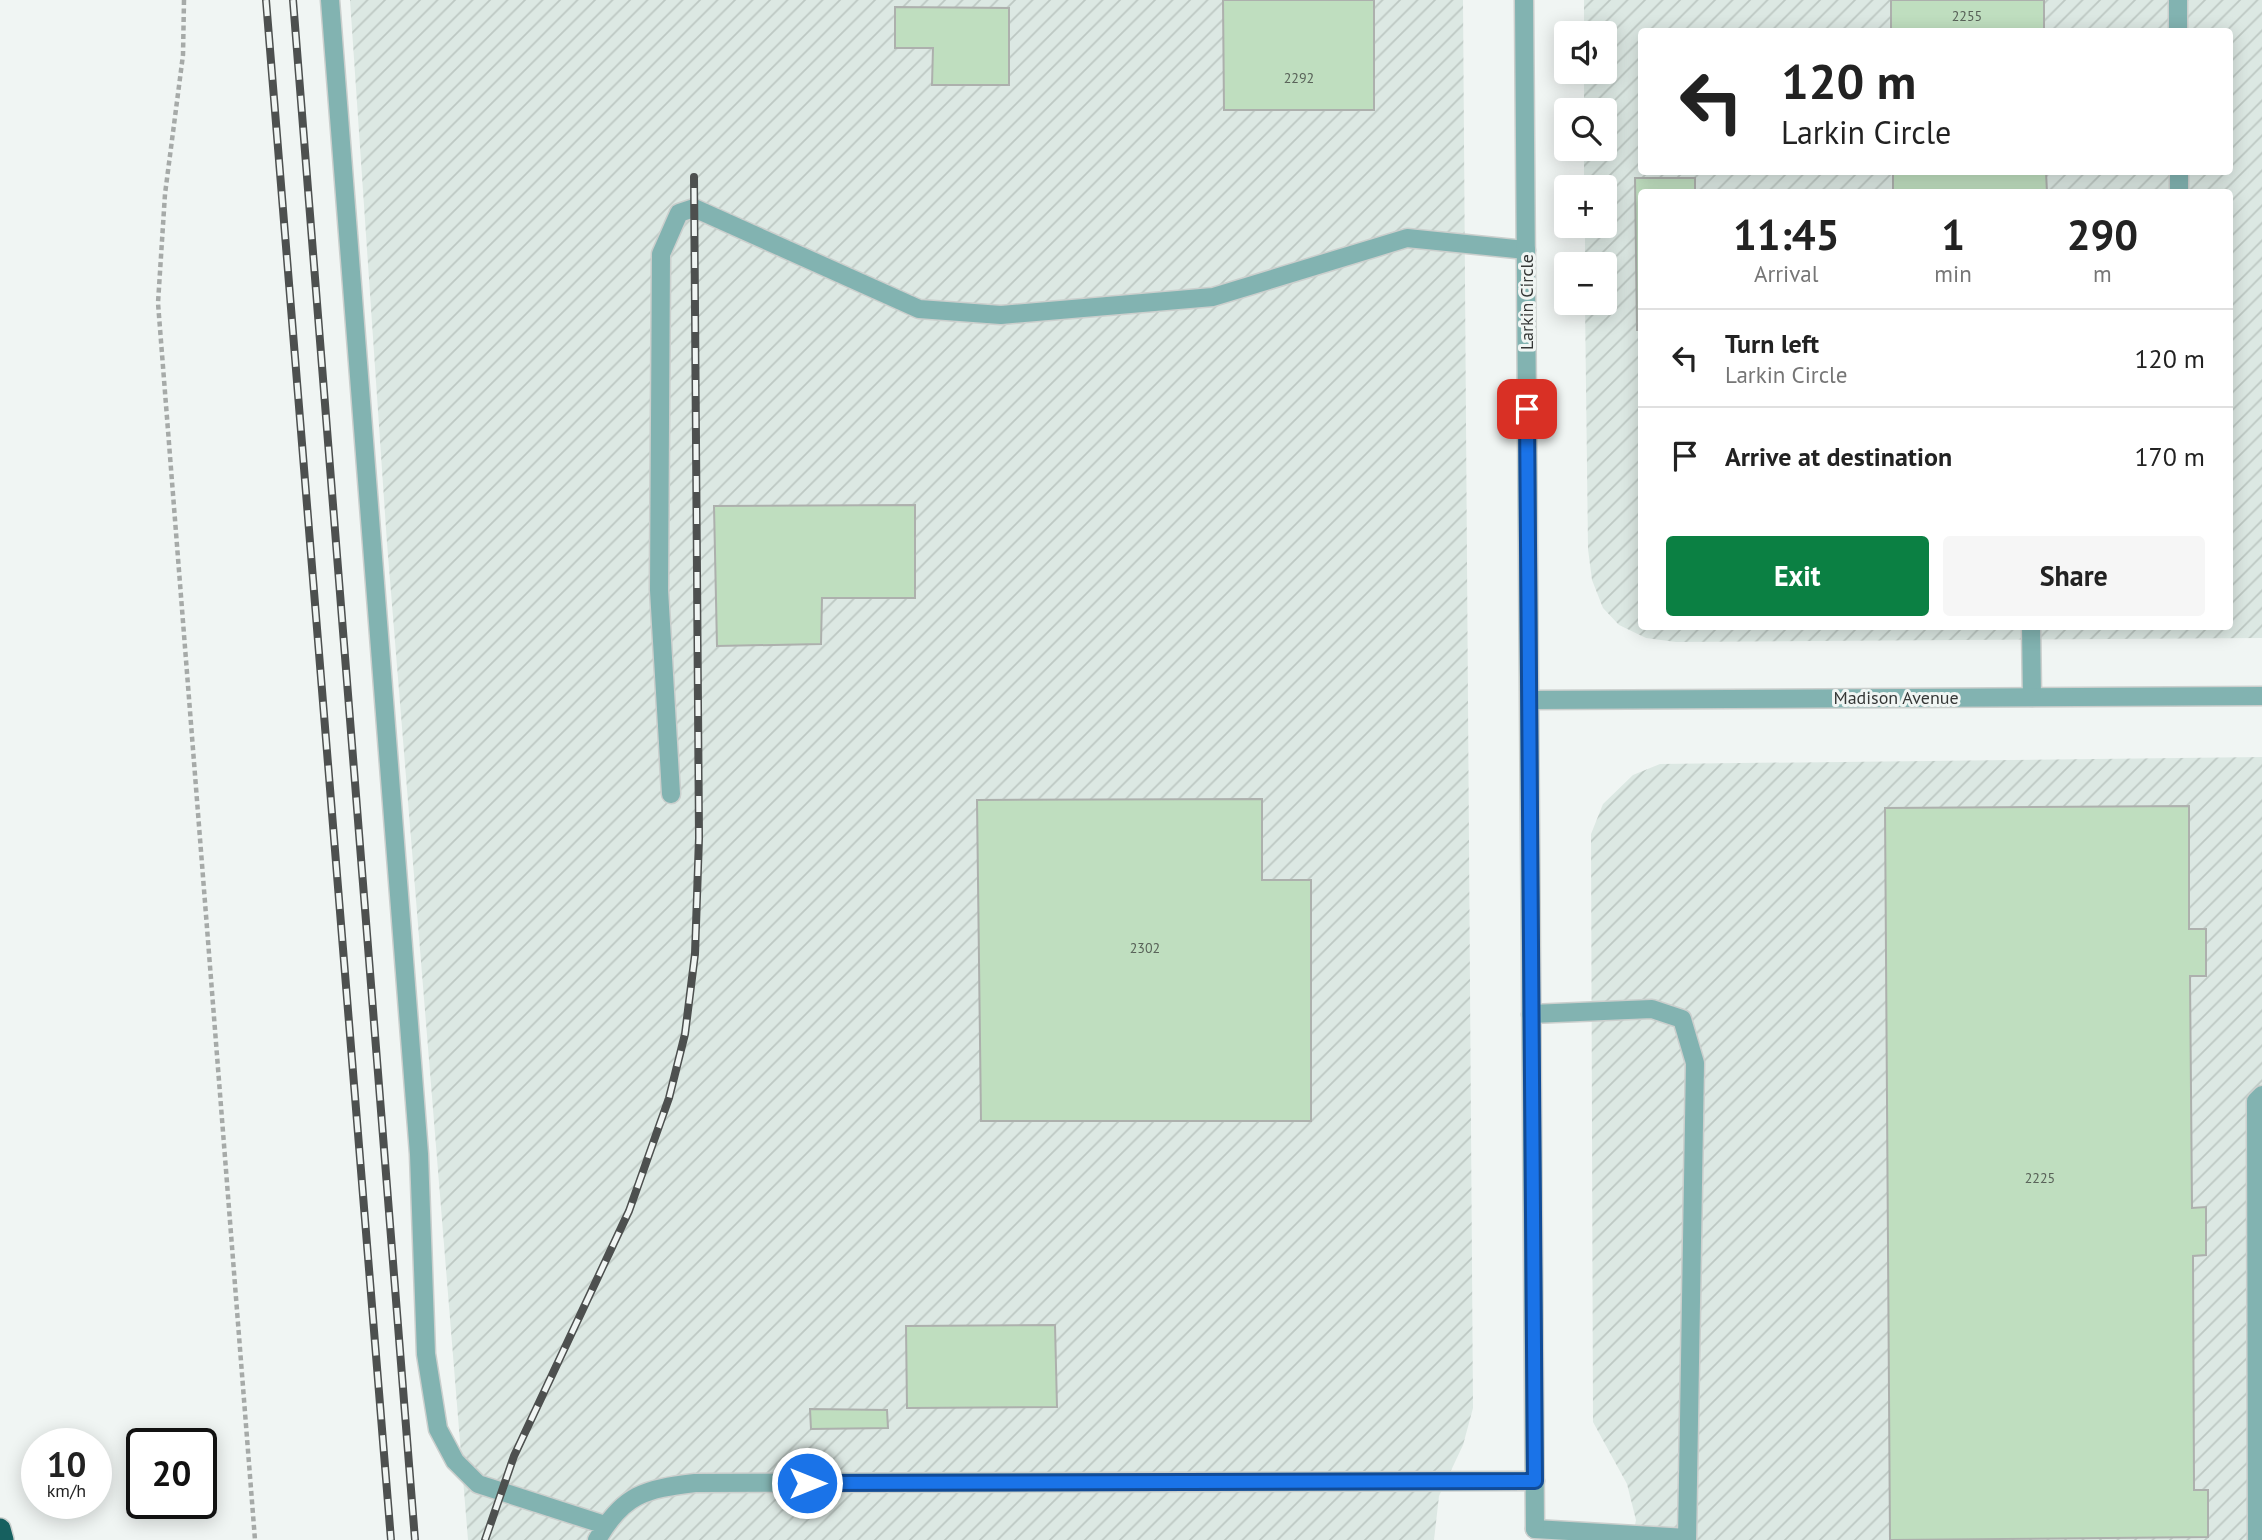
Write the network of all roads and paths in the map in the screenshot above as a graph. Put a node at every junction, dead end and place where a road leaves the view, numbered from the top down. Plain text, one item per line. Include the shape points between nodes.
1 (184, 0) edge
2 (330, 0) edge
3 (1524, 0) edge
4 (2178, 0) edge
5 (2178, 28) edge
6 (1526, 250) junction
7 (2031, 630) edge
8 (2262, 696) edge
9 (2032, 697) junction
10 (1530, 700) junction
11 (671, 794) dead end
12 (1531, 1014) junction
13 (2262, 1095) edge
14 (1535, 1481) junction
15 (0, 1530) edge
16 (601, 1532) edge
17 (1687, 1539) edge
18 (3, 1540) edge
19 (254, 1540) edge
20 (2257, 1540) edge

1 - 19 path via 183,55 165,194 158,303
2 - 16 street via 419,1154 426,1354 438,1429 455,1461 478,1484
3 - 6 street, Larkin Circle
4 - 5 street
6 - 10 street, Larkin Circle
6 - 11 street via 1407,239 1213,298 1001,315 919,309 694,208 679,213 661,254 659,590
7 - 9 street
8 - 9 street, Madison Avenue
9 - 10 street, Madison Avenue
10 - 12 street, Larkin Circle
12 - 14 street, Larkin Circle
12 - 17 street via 1652,1009 1682,1019 1689,1041 1695,1063
13 - 20 street via 2256,1101
14 - 16 street via 695,1483 652,1488 626,1501
14 - 17 street, Larkin Circle via 1535,1529
15 - 18 highway

